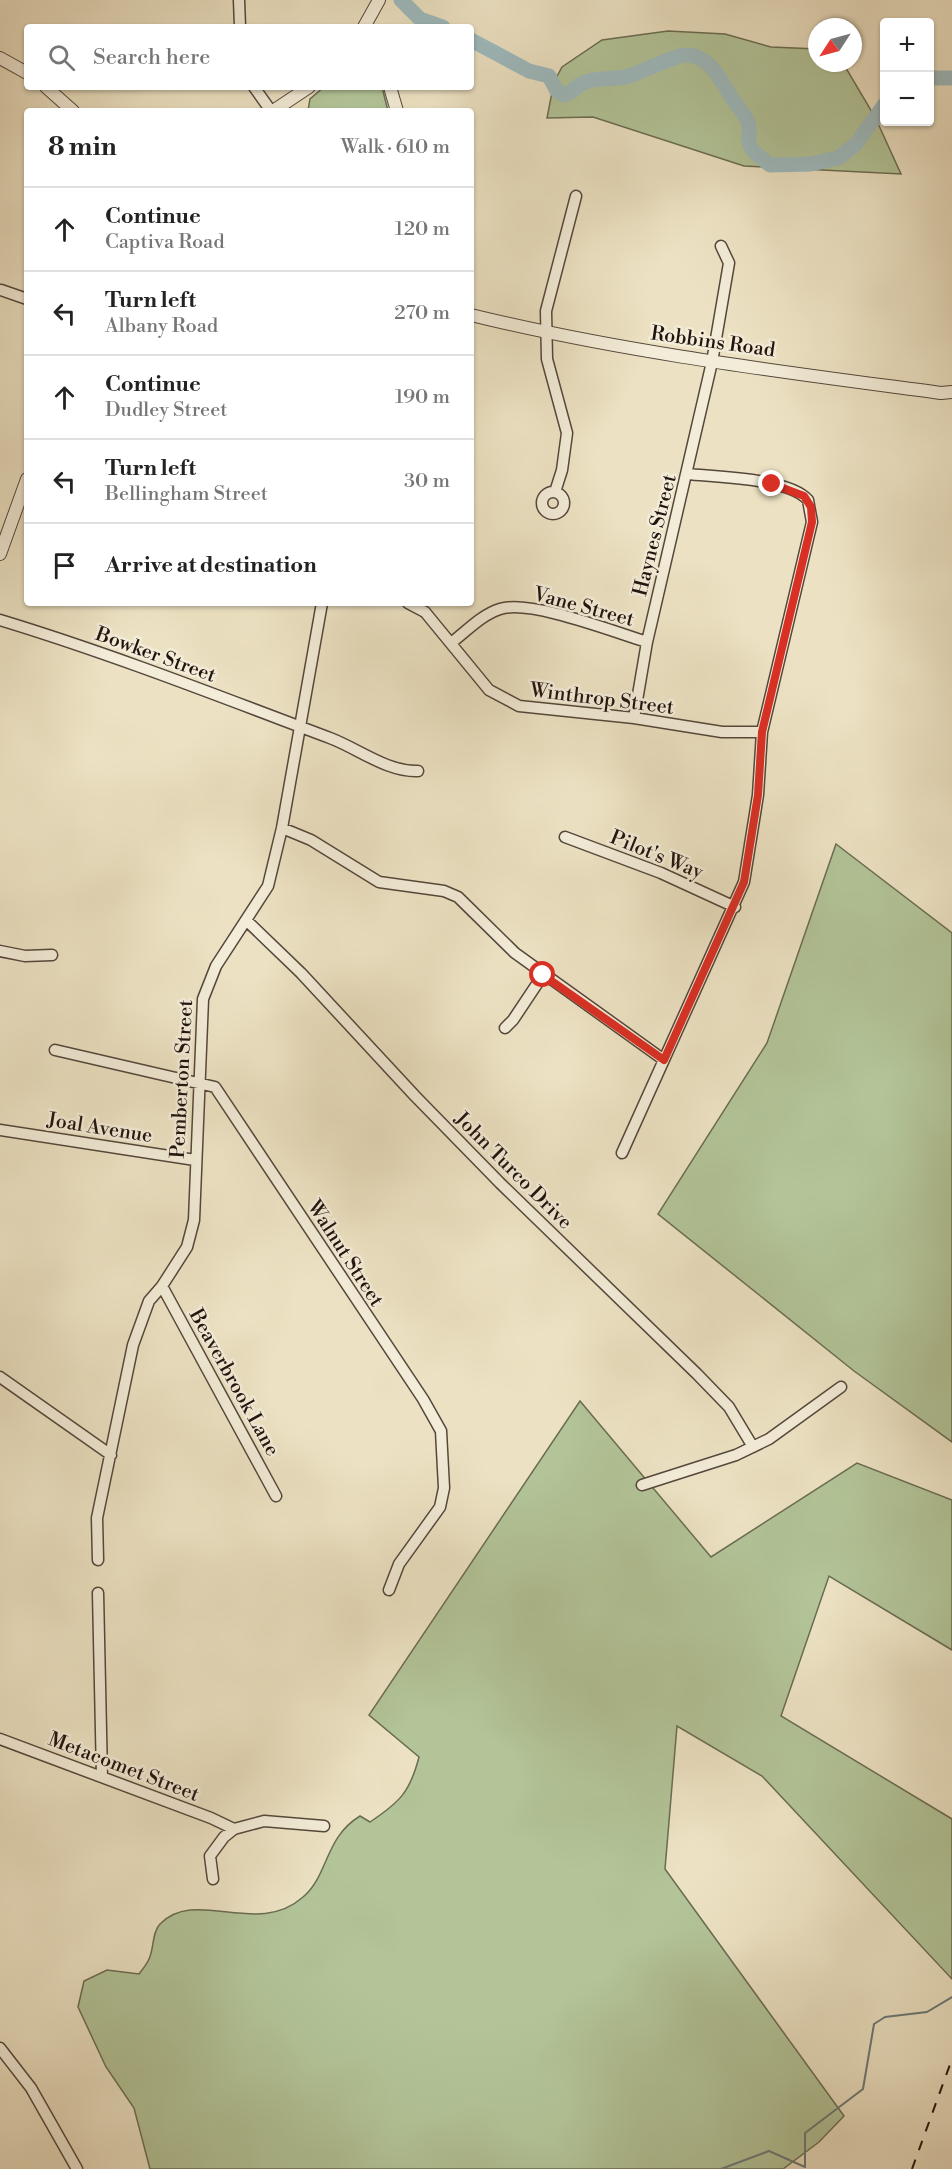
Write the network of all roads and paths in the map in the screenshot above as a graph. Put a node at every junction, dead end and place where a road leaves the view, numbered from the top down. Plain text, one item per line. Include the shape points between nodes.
1 (239, 0) edge
2 (379, 0) edge
3 (373, 21) edge
4 (240, 24) edge
5 (0, 58) edge
6 (24, 71) edge
7 (49, 90) edge
8 (256, 90) edge
9 (304, 90) edge
10 (391, 90) edge
11 (70, 108) edge
12 (270, 108) edge
13 (277, 108) edge
14 (396, 108) edge
15 (576, 196) dead end
16 (721, 246) dead end
17 (0, 290) edge
18 (24, 298) edge
19 (474, 316) edge
20 (546, 333) junction
21 (712, 362) junction
22 (952, 392) edge
23 (688, 474) junction
24 (24, 487) edge
25 (555, 492) dead end
26 (0, 554) edge
27 (321, 606) edge
28 (414, 606) edge
29 (0, 620) edge
30 (647, 642) junction
31 (451, 643) junction
32 (634, 717) junction
33 (299, 726) junction
34 (762, 732) junction
35 (418, 771) dead end
36 (282, 828) junction
37 (565, 837) dead end
38 (735, 907) junction
39 (247, 921) junction
40 (0, 951) edge
41 (52, 955) dead end
42 (543, 975) junction
43 (505, 1028) dead end
44 (55, 1050) dead end
45 (664, 1060) junction
46 (199, 1081) junction
47 (0, 1130) edge
48 (622, 1153) dead end
49 (195, 1160) junction
50 (162, 1286) junction
51 (0, 1377) edge
52 (841, 1387) dead end
53 (753, 1447) junction
54 (111, 1455) junction
55 (642, 1485) dead end
56 (276, 1496) dead end
57 (98, 1560) dead end
58 (389, 1590) dead end
59 (99, 1593) dead end
60 (0, 1739) edge
61 (102, 1777) junction
62 (324, 1826) dead end
63 (234, 1829) junction
64 (213, 1879) dead end
65 (0, 2048) edge
66 (77, 2169) edge

1 - 4 street
2 - 3 street
5 - 6 street
7 - 11 street
8 - 12 street
9 - 13 street
10 - 14 street
15 - 20 street via 546,311
16 - 21 street, Haynes Street via 729,263
17 - 18 street
19 - 20 street, Robbins Road
20 - 21 street, Robbins Road
20 - 25 street via 547,360 567,433
21 - 22 street, Robbins Road
21 - 23 street, Haynes Street
23 - 30 street, Haynes Street
23 - 34 street via 772,484 804,496 811,507 812,522
24 - 26 street
27 - 33 street, Pemberton Street
28 - 31 street, Winthrop Street via 425,612
29 - 33 street, Bowker Street
30 - 31 street, Vane Street via 555,614 513,606 484,616
30 - 32 street, Haynes Street
31 - 32 street, Winthrop Street via 489,690 519,706
32 - 34 street, Winthrop Street via 722,732
33 - 35 street, Bowker Street via 401,771
33 - 36 street, Pemberton Street
34 - 38 street via 754,831
36 - 39 street, Pemberton Street via 265,894
36 - 42 street via 311,840 379,882 444,891 458,897
37 - 38 street, Pilot's Way via 661,873
38 - 45 street
39 - 46 street, Pemberton Street via 216,966 203,999
39 - 53 street, John Turco Drive via 492,1175 729,1407
40 - 41 street via 25,956
42 - 43 street
42 - 45 street
44 - 46 street, Walnut Street
45 - 48 street
46 - 49 street, Pemberton Street
46 - 58 street, Walnut Street via 217,1090 441,1431 444,1488 440,1507 399,1564
47 - 49 street, Joal Avenue
49 - 50 street, Pemberton Street via 196,1207 187,1247
50 - 54 street, Pemberton Street via 148,1302 133,1345
50 - 56 street, Beaverbrook Lane
51 - 54 street
52 - 53 street
53 - 55 street
54 - 57 street, Pemberton Street via 97,1518
59 - 61 street
60 - 61 street, Metacomet Street
61 - 63 street, Metacomet Street
62 - 63 street via 264,1821
63 - 64 street via 210,1856
65 - 66 street via 31,2088

